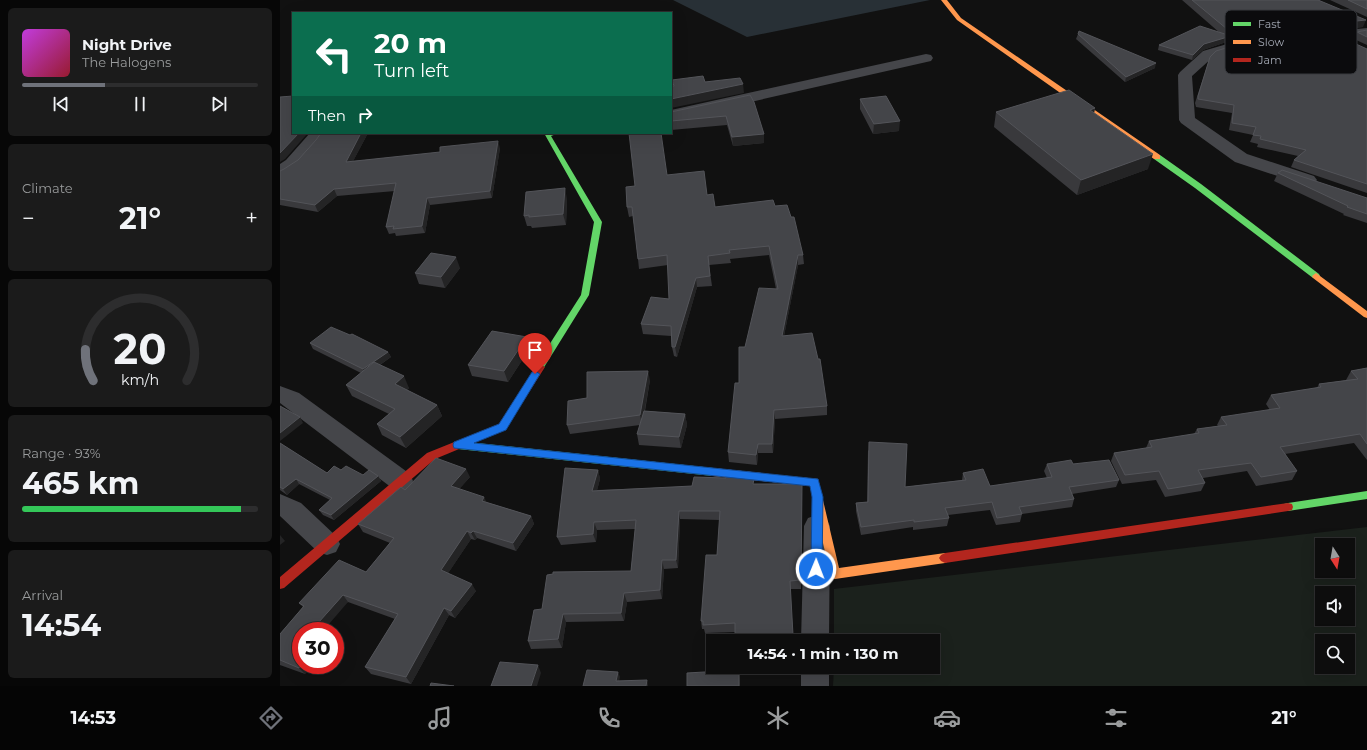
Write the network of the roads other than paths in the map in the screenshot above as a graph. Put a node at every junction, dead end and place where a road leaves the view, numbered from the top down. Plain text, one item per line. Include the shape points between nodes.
1 (944, 0) edge
2 (1225, 49) edge
3 (926, 58) dead end
4 (672, 115) edge
5 (318, 134) edge
6 (547, 134) edge
7 (280, 172) edge
8 (1324, 186) edge
9 (1367, 315) edge
10 (280, 394) edge
11 (458, 445) junction
12 (401, 481) junction
13 (1367, 495) edge
14 (817, 497) junction
15 (280, 504) edge
16 (327, 544) junction
17 (280, 584) edge
18 (815, 634) edge
19 (815, 674) edge
20 (815, 686) edge

1 - 9 street via 959,19 1198,186
2 - 8 street via 1208,54 1185,75 1187,120 1241,158
3 - 4 street
5 - 7 street via 292,164
6 - 11 street via 598,222 585,295 502,427
10 - 12 street via 291,399
11 - 12 street via 430,456
11 - 14 street via 814,482
12 - 16 street
13 - 14 street via 835,574
14 - 18 street
15 - 16 street via 292,510
16 - 17 street
19 - 20 street

